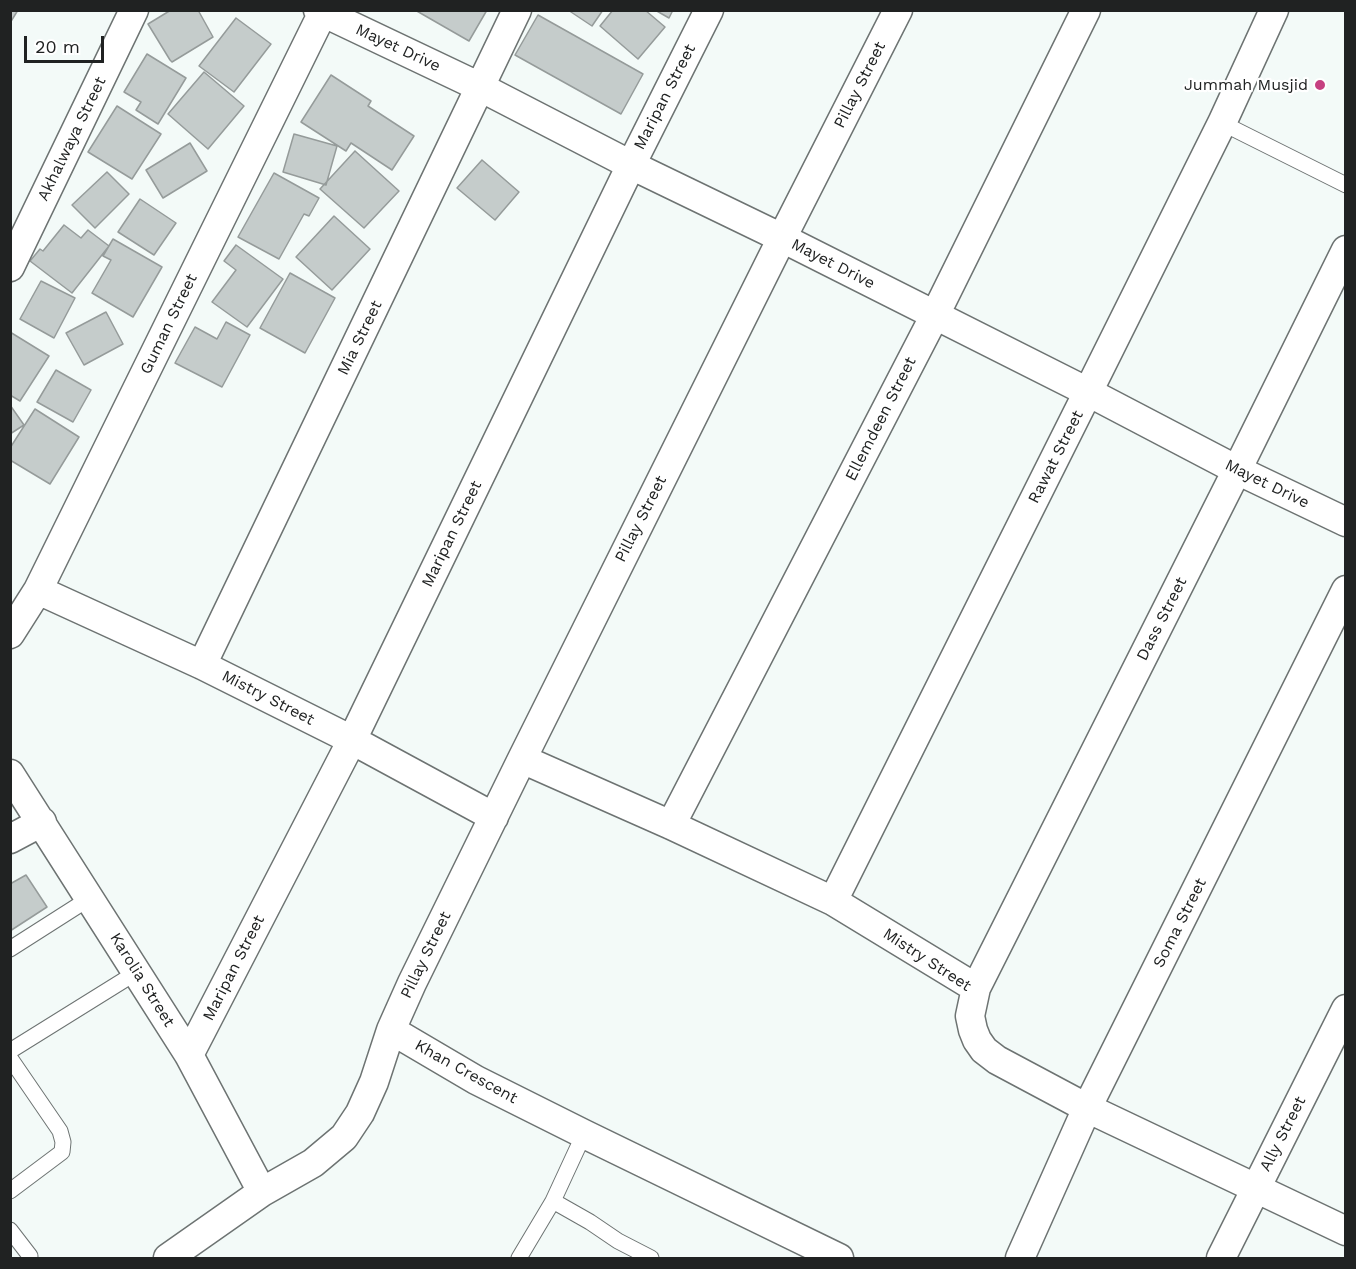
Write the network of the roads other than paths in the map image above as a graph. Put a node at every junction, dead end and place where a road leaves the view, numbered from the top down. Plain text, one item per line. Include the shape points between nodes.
1 (134, 10) edge
2 (518, 10) edge
3 (709, 10) edge
4 (898, 10) edge
5 (1086, 10) edge
6 (1274, 10) edge
7 (321, 11) edge
8 (480, 87) junction
9 (1222, 123) junction
10 (631, 165) junction
11 (1346, 185) edge
12 (782, 238) junction
13 (1346, 250) edge
14 (10, 267) edge
15 (935, 315) junction
16 (1088, 392) junction
17 (1237, 470) junction
18 (1346, 522) edge
19 (38, 590) junction
20 (1346, 590) edge
21 (10, 634) edge
22 (202, 665) junction
23 (352, 740) junction
24 (522, 759) junction
25 (10, 774) edge
26 (494, 817) junction
27 (42, 822) junction
28 (671, 825) junction
29 (10, 839) edge
30 (90, 898) junction
31 (832, 901) junction
32 (10, 949) edge
33 (137, 972) junction
34 (976, 988) junction
35 (1346, 1009) edge
36 (391, 1030) junction
37 (10, 1051) edge
38 (189, 1055) junction
39 (10, 1058) edge
40 (1087, 1108) junction
41 (584, 1134) junction
42 (1255, 1188) junction
43 (10, 1191) edge
44 (262, 1192) junction
45 (553, 1201) junction
46 (10, 1230) edge
47 (1346, 1231) edge
48 (30, 1256) dead end
49 (168, 1258) edge
50 (519, 1258) edge
51 (651, 1258) edge
52 (839, 1258) edge
53 (1020, 1258) edge
54 (1221, 1258) edge

1 - 14 street, Akhalwaya Street
2 - 8 street, Mia Street
3 - 10 street, Maripan Street
4 - 12 street, Pillay Street
5 - 15 street, Ellemdeen Street
6 - 9 street, Rawat Street
7 - 8 street, Mayet Drive
7 - 19 street, Guman Street
8 - 10 street, Mayet Drive
8 - 22 street, Mia Street
9 - 11 lane
9 - 16 street, Rawat Street
10 - 12 street, Mayet Drive
10 - 23 street, Maripan Street
12 - 15 street, Mayet Drive
12 - 24 street, Pillay Street
13 - 17 street, Dass Street
15 - 16 street, Mayet Drive
15 - 28 street, Ellemdeen Street
16 - 17 street, Mayet Drive
16 - 31 street, Rawat Street
17 - 18 street, Mayet Drive
17 - 34 street, Dass Street
19 - 21 street, Guman Street
19 - 22 street, Mistry Street
20 - 40 street, Soma Street
22 - 23 street, Mistry Street
23 - 26 street, Mistry Street
23 - 38 street, Maripan Street
24 - 26 street, Pillay Street
24 - 28 street, Mistry Street
25 - 27 street, Karolia Street
26 - 36 street, Pillay Street
27 - 29 street
27 - 30 street, Karolia Street
28 - 31 street, Mistry Street
30 - 32 lane
30 - 33 street, Karolia Street
31 - 34 street, Mistry Street
33 - 37 lane
33 - 38 street, Karolia Street
34 - 40 street, Mistry Street via 970,1016 976,1040 984,1050
35 - 42 street, Ally Street
36 - 41 street, Khan Crescent via 476,1080
36 - 44 street via 374,1082 344,1137 313,1163
38 - 44 street, Karolia Street
39 - 43 lane via 60,1131 63,1142 62,1152
40 - 42 street, Mistry Street
40 - 53 street, Soma Street
41 - 45 lane
41 - 52 street, Khan Crescent
42 - 47 street, Mistry Street
42 - 54 street, Ally Street
44 - 49 street
45 - 50 lane
45 - 51 lane
46 - 48 lane

